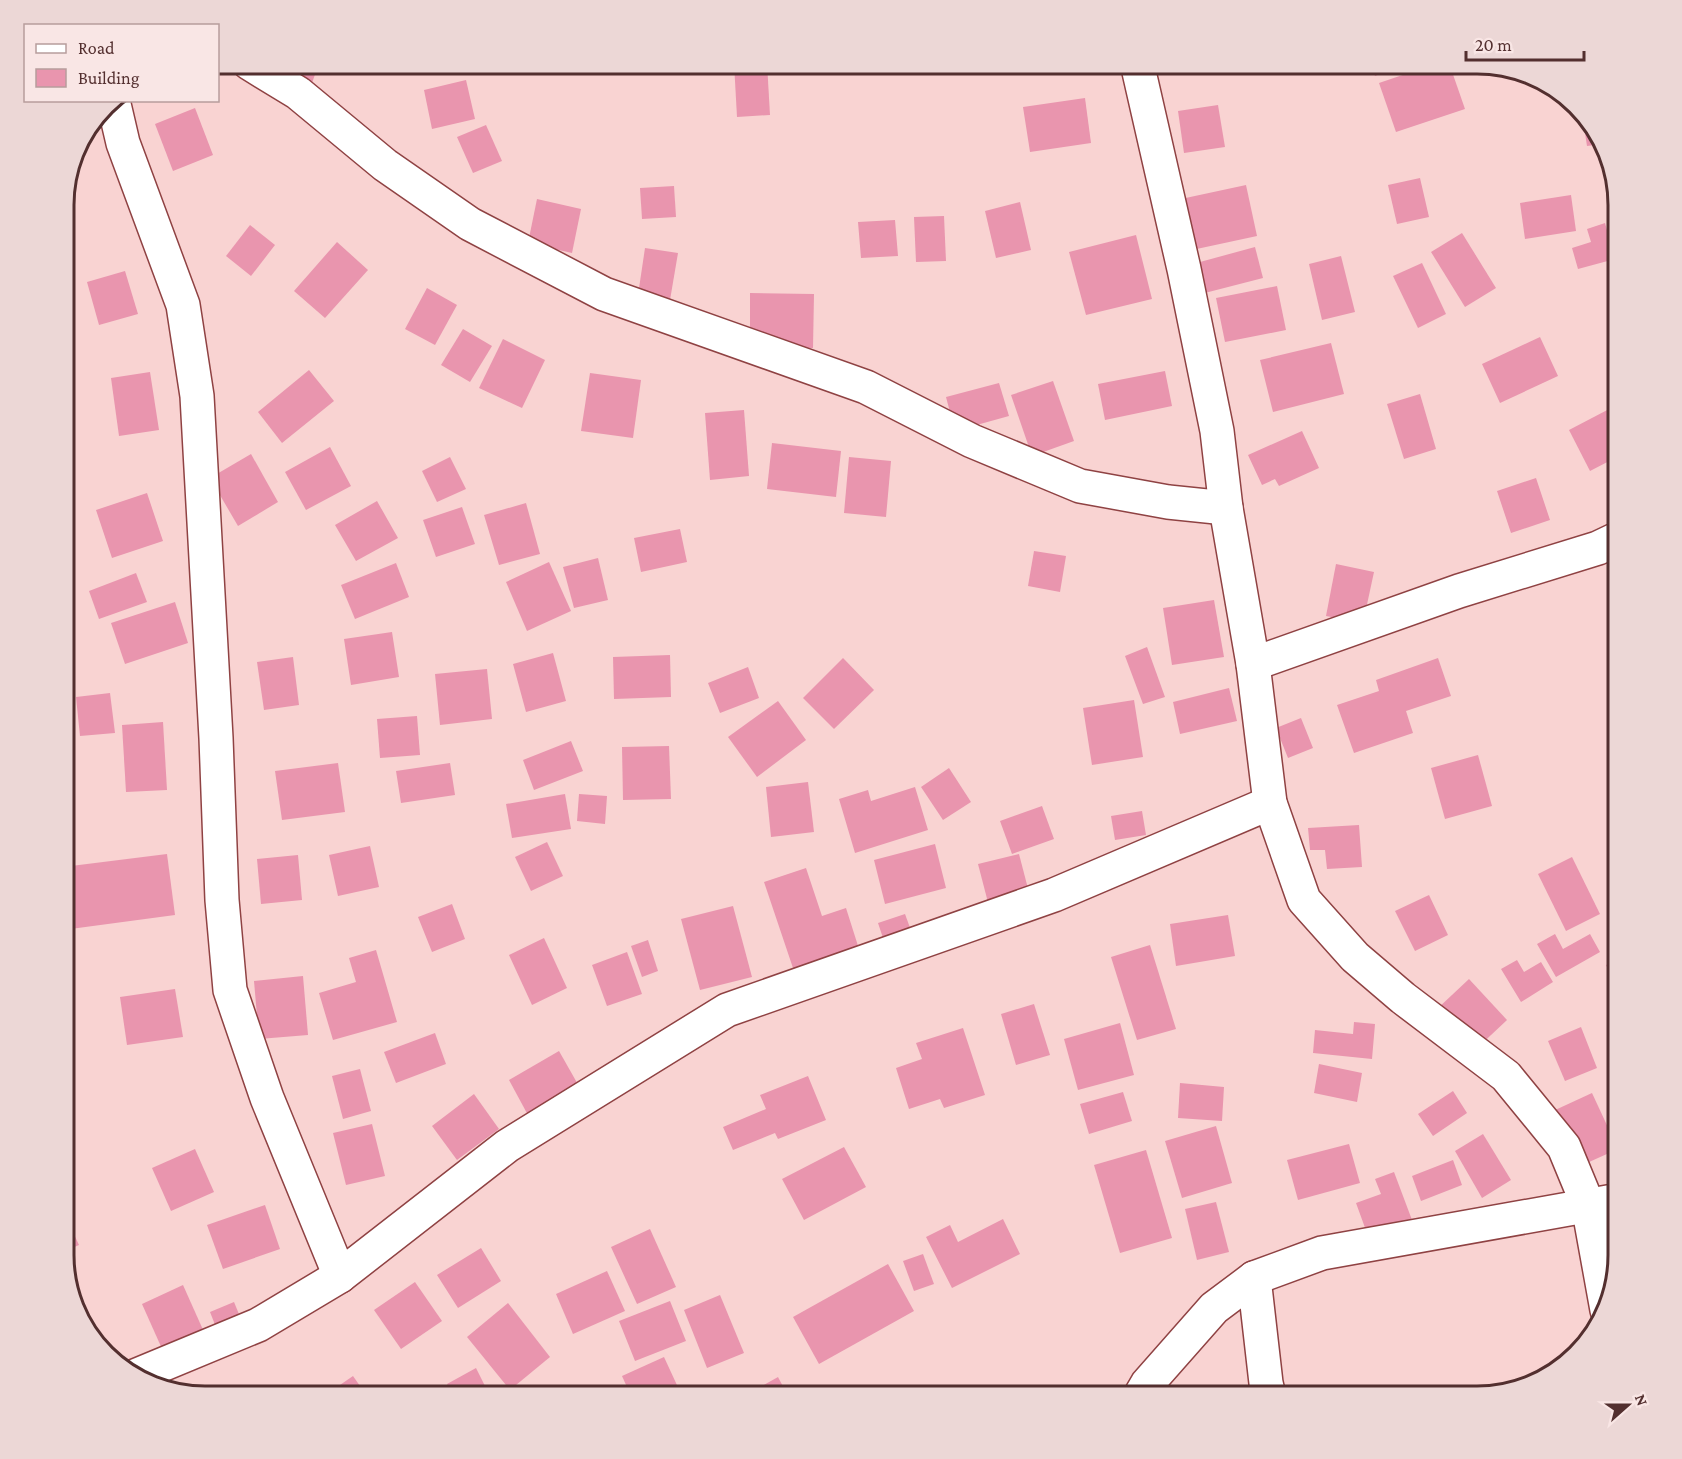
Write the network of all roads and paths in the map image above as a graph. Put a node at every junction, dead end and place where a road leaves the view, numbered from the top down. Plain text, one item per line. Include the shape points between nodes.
1 (267, 74) edge
2 (1140, 74) edge
3 (115, 109) edge
4 (1226, 508) junction
5 (1608, 543) edge
6 (1253, 664) junction
7 (1270, 803) junction
8 (1604, 1203) edge
9 (340, 1276) junction
10 (1254, 1278) junction
11 (1606, 1279) edge
12 (153, 1375) edge
13 (1146, 1386) edge
14 (1268, 1386) edge

1 - 4 street via 298,93 385,165 470,224 604,294 866,387 972,441 1080,486
2 - 4 street via 1214,419
3 - 9 street via 123,143 183,305 197,396 230,990 267,1098
4 - 6 street
5 - 6 street
6 - 7 street
7 - 8 street via 1304,900 1355,957 1506,1076
7 - 9 street via 1054,894 727,1010 507,1146
8 - 10 street via 1322,1253
8 - 11 street
9 - 12 street via 258,1325
10 - 13 street via 1214,1308
10 - 14 street

